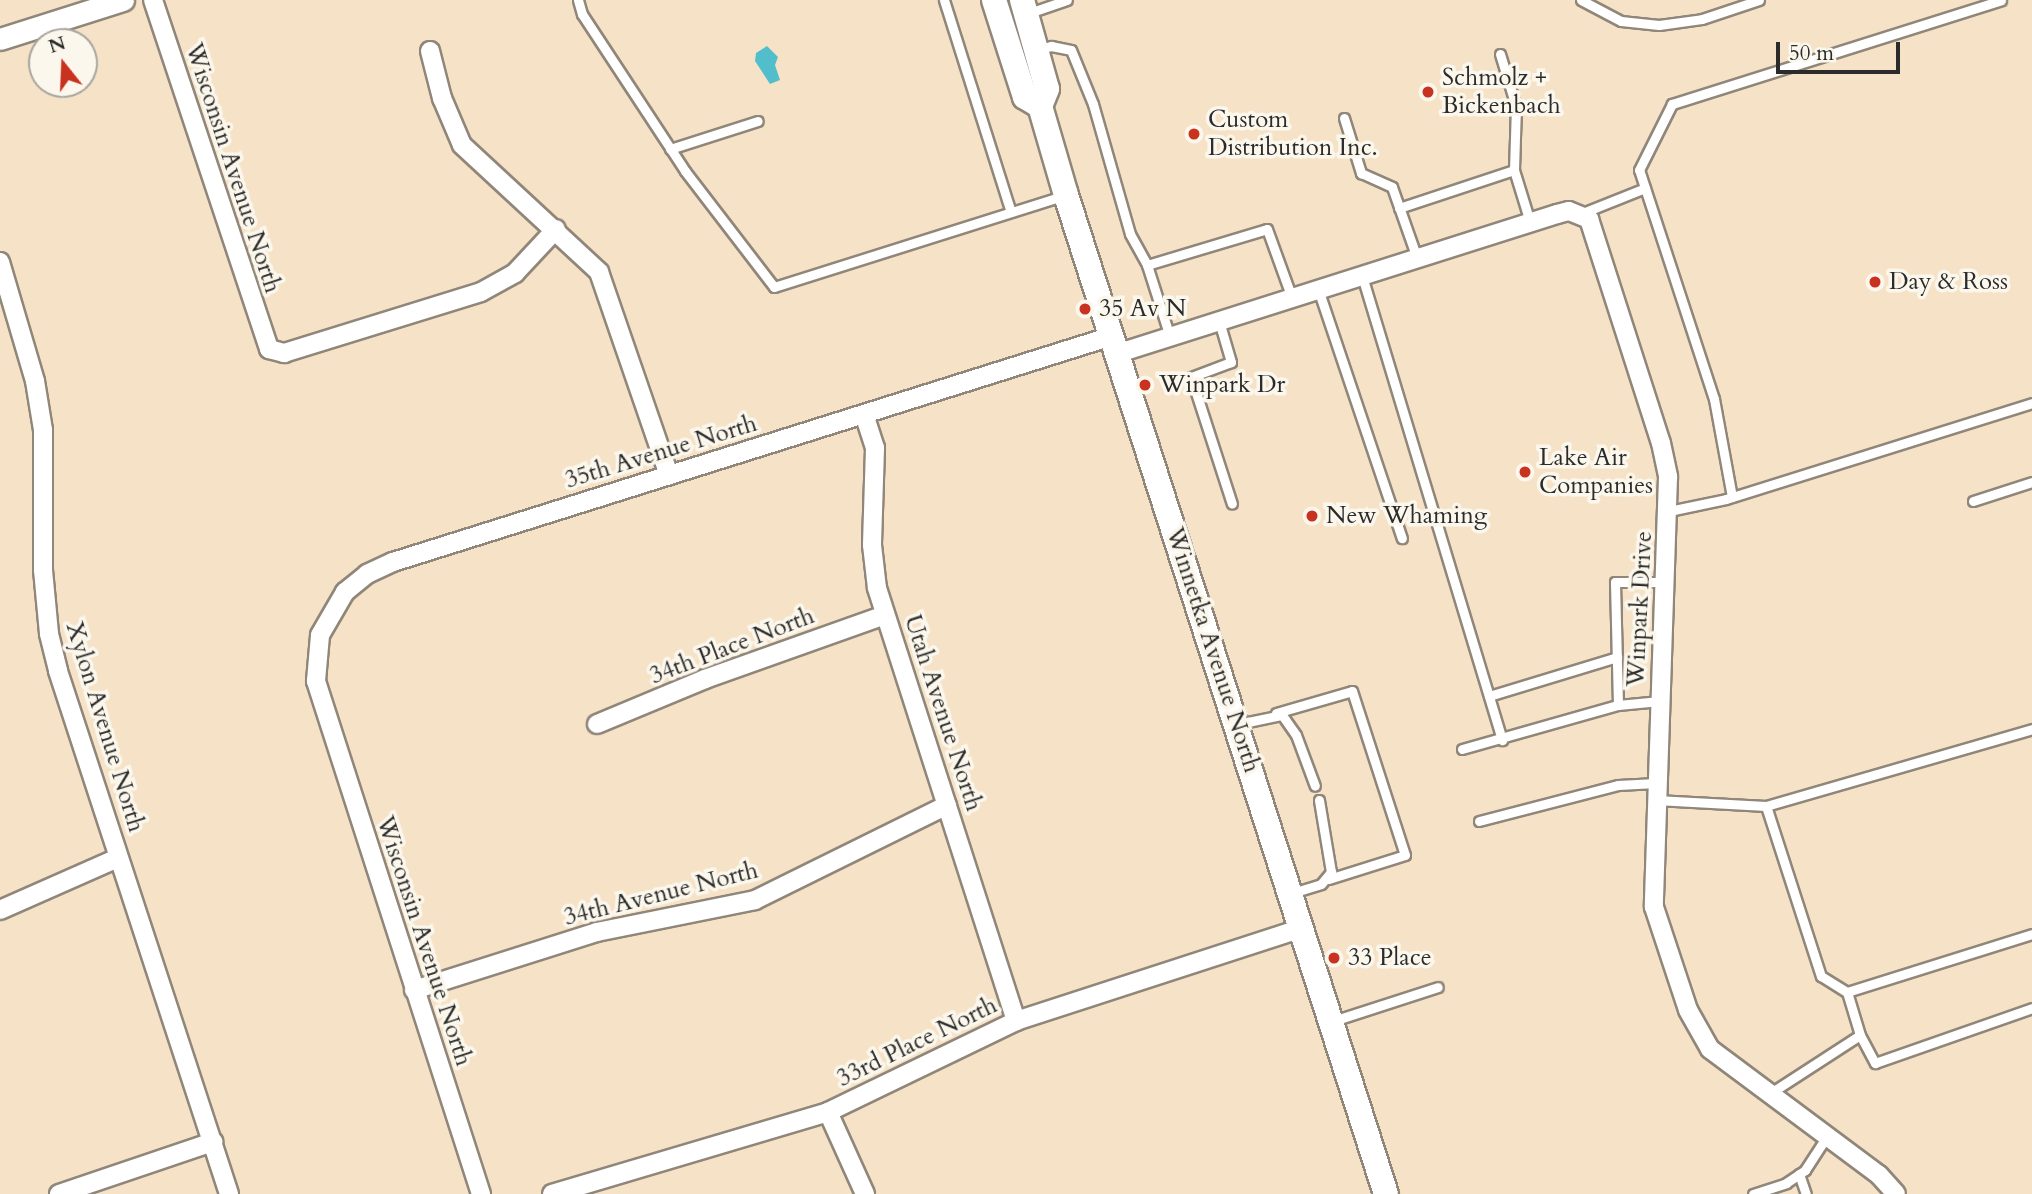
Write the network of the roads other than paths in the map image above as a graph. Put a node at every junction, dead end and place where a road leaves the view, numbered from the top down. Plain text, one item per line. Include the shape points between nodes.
1 (123, 0) edge
2 (153, 0) edge
3 (578, 0) edge
4 (944, 0) edge
5 (994, 0) edge
6 (1067, 0) edge
7 (1581, 0) edge
8 (1759, 0) edge
9 (2001, 0) edge
10 (1024, 7) edge
11 (0, 39) edge
12 (1036, 50) junction
13 (429, 51) dead end
14 (1500, 54) dead end
15 (1040, 106) junction
16 (1343, 118) dead end
17 (758, 121) dead end
18 (670, 149) junction
19 (1514, 170) junction
20 (1645, 188) junction
21 (1066, 195) junction
22 (1399, 208) junction
23 (1011, 212) junction
24 (1580, 214) junction
25 (1530, 222) junction
26 (556, 229) junction
27 (1417, 258) junction
28 (0, 262) edge
29 (1147, 265) junction
30 (1362, 276) junction
31 (1318, 289) junction
32 (1292, 298) junction
33 (1219, 321) junction
34 (1170, 337) junction
35 (1116, 344) junction
36 (2032, 403) edge
37 (864, 414) junction
38 (669, 475) junction
39 (2032, 482) edge
40 (1732, 497) junction
41 (1973, 501) dead end
42 (1232, 504) dead end
43 (1669, 511) junction
44 (1402, 538) dead end
45 (1668, 582) junction
46 (885, 615) junction
47 (1616, 657) junction
48 (1489, 696) junction
49 (1660, 701) junction
50 (322, 703) joint
51 (1618, 705) junction
52 (1276, 713) junction
53 (597, 724) dead end
54 (1236, 724) junction
55 (2032, 729) edge
56 (1502, 740) junction
57 (1462, 748) dead end
58 (1315, 786) dead end
59 (1656, 792) junction
60 (1319, 800) dead end
61 (947, 805) junction
62 (1766, 806) junction
63 (1479, 821) dead end
64 (118, 858) junction
65 (1329, 879) junction
66 (1290, 894) junction
67 (0, 911) edge
68 (1302, 928) junction
69 (2032, 934) edge
70 (1438, 986) dead end
71 (414, 990) junction
72 (1847, 992) junction
73 (2032, 1008) edge
74 (1016, 1021) junction
75 (1331, 1022) junction
76 (1860, 1035) junction
77 (1768, 1095) junction
78 (828, 1112) junction
79 (1826, 1138) junction
80 (212, 1142) junction
81 (1799, 1174) junction
82 (59, 1194) edge
83 (229, 1194) edge
84 (481, 1194) edge
85 (551, 1194) edge
86 (865, 1194) edge
87 (1386, 1194) edge
88 (1753, 1194) edge
89 (1806, 1194) edge
90 (1896, 1194) edge

1 - 11 street
2 - 26 street, Wisconsin Avenue North via 269,349 284,353 481,292 515,273
3 - 18 lane via 582,15
4 - 23 lane
5 - 15 main road, Winnetka Avenue North via 1025,97
6 - 10 lane
7 - 8 lane via 1621,21 1659,25 1702,19
9 - 20 lane via 1672,104 1639,170
10 - 12 main road, Winnetka Avenue North
12 - 15 main road, Winnetka Avenue North via 1047,89
12 - 29 lane via 1051,46 1071,50 1093,104 1130,234
13 - 26 street via 442,99 462,145
14 - 19 lane via 1516,106
15 - 21 main road, Winnetka Avenue North
16 - 22 lane via 1361,173 1392,187
17 - 18 lane
18 - 23 lane via 774,287
19 - 22 lane
19 - 25 lane
20 - 24 lane
20 - 40 lane via 1714,398
21 - 23 lane
21 - 35 main road, Winnetka Avenue North
22 - 27 lane
24 - 25 street via 1569,211
24 - 43 street, Winpark Drive via 1594,229 1661,443
25 - 27 street
26 - 38 street via 586,255 607,289
27 - 30 street
28 - 64 street, Xylon Avenue North via 35,381 43,430 48,634
29 - 32 lane via 1266,229
29 - 34 lane
30 - 31 street
30 - 48 lane
31 - 32 street
31 - 44 lane
32 - 33 street
33 - 34 street
33 - 42 lane via 1231,362 1191,377
34 - 35 street
35 - 37 street, 35th Avenue North
35 - 54 main road, Winnetka Avenue North
36 - 40 lane
37 - 38 street, 35th Avenue North
37 - 46 street, Utah Avenue North via 875,448 877,484 872,566
38 - 50 street, 35th Avenue North via 367,573 345,592 320,635 315,658
39 - 41 lane
40 - 43 lane
43 - 45 street, Winpark Drive
45 - 47 lane via 1615,582
45 - 49 street, Winpark Drive
46 - 53 street, 34th Place North via 705,679
46 - 61 street, Utah Avenue North
47 - 48 lane
47 - 51 lane
48 - 56 lane
49 - 51 lane
49 - 59 street, Winpark Drive
50 - 71 street, Wisconsin Avenue North
51 - 56 lane
52 - 54 lane
52 - 58 lane via 1289,721
52 - 65 lane via 1352,691 1401,842 1405,855
54 - 66 main road, Winnetka Avenue North
55 - 62 lane
56 - 57 lane
59 - 62 lane
59 - 63 lane via 1618,785
59 - 77 street, Winpark Drive via 1654,906 1688,1010 1710,1049
60 - 65 lane via 1329,845
61 - 71 street, 34th Avenue North via 755,900 597,932
61 - 74 street, Utah Avenue North
62 - 72 lane via 1821,976
64 - 67 street
64 - 80 street, Xylon Avenue North
65 - 66 lane
66 - 68 main road, Winnetka Avenue North
68 - 74 street, 33rd Place North
68 - 75 main road, Winnetka Avenue North
69 - 72 lane
70 - 75 lane
71 - 84 street, Wisconsin Avenue North
72 - 76 lane
73 - 76 lane via 1875,1063
74 - 78 street, 33rd Place North
75 - 87 main road, Winnetka Avenue North
76 - 77 lane
77 - 79 street, Winpark Drive
78 - 85 street, 33rd Place North
78 - 86 street
79 - 81 lane
79 - 90 street, Winpark Drive via 1879,1175
80 - 82 street
80 - 83 street, Xylon Avenue North
81 - 88 lane
81 - 89 lane

